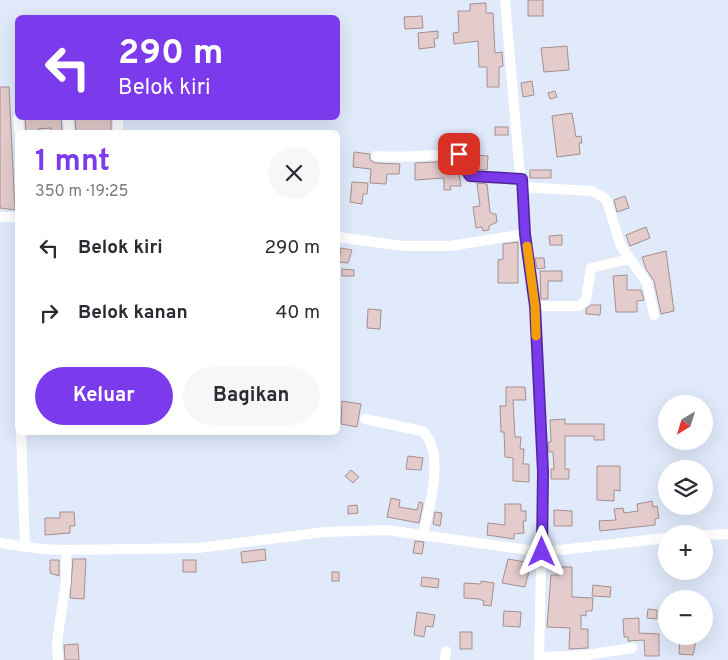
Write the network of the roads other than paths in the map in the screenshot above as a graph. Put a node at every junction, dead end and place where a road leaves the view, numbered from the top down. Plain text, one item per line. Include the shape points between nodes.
1 (505, 0) edge
2 (376, 156) dead end
3 (522, 183) junction
4 (0, 217) edge
5 (15, 217) edge
6 (525, 234) junction
7 (340, 237) edge
8 (629, 259) junction
9 (535, 306) junction
10 (654, 315) dead end
11 (365, 420) dead end
12 (21, 435) edge
13 (423, 534) junction
14 (728, 534) edge
15 (713, 535) edge
16 (658, 539) edge
17 (0, 543) edge
18 (25, 547) junction
19 (66, 550) junction
20 (542, 552) junction
21 (632, 648) dead end
22 (539, 659) edge
23 (58, 660) edge

1 - 3 street
2 - 3 street via 408,158 459,154 464,157 470,176
3 - 6 street
3 - 8 street via 603,195
4 - 5 street
6 - 7 street via 450,246 403,246
6 - 9 street
8 - 9 street via 591,268 586,300 580,306
8 - 10 street via 647,283
9 - 20 street via 543,472
11 - 13 street via 422,431 428,438 434,458 434,473
12 - 18 street
13 - 19 street via 387,530 326,532 198,548
13 - 20 street
14 - 15 street
16 - 20 street
17 - 18 street
18 - 19 street
19 - 23 street
20 - 22 street
21 - 22 street

